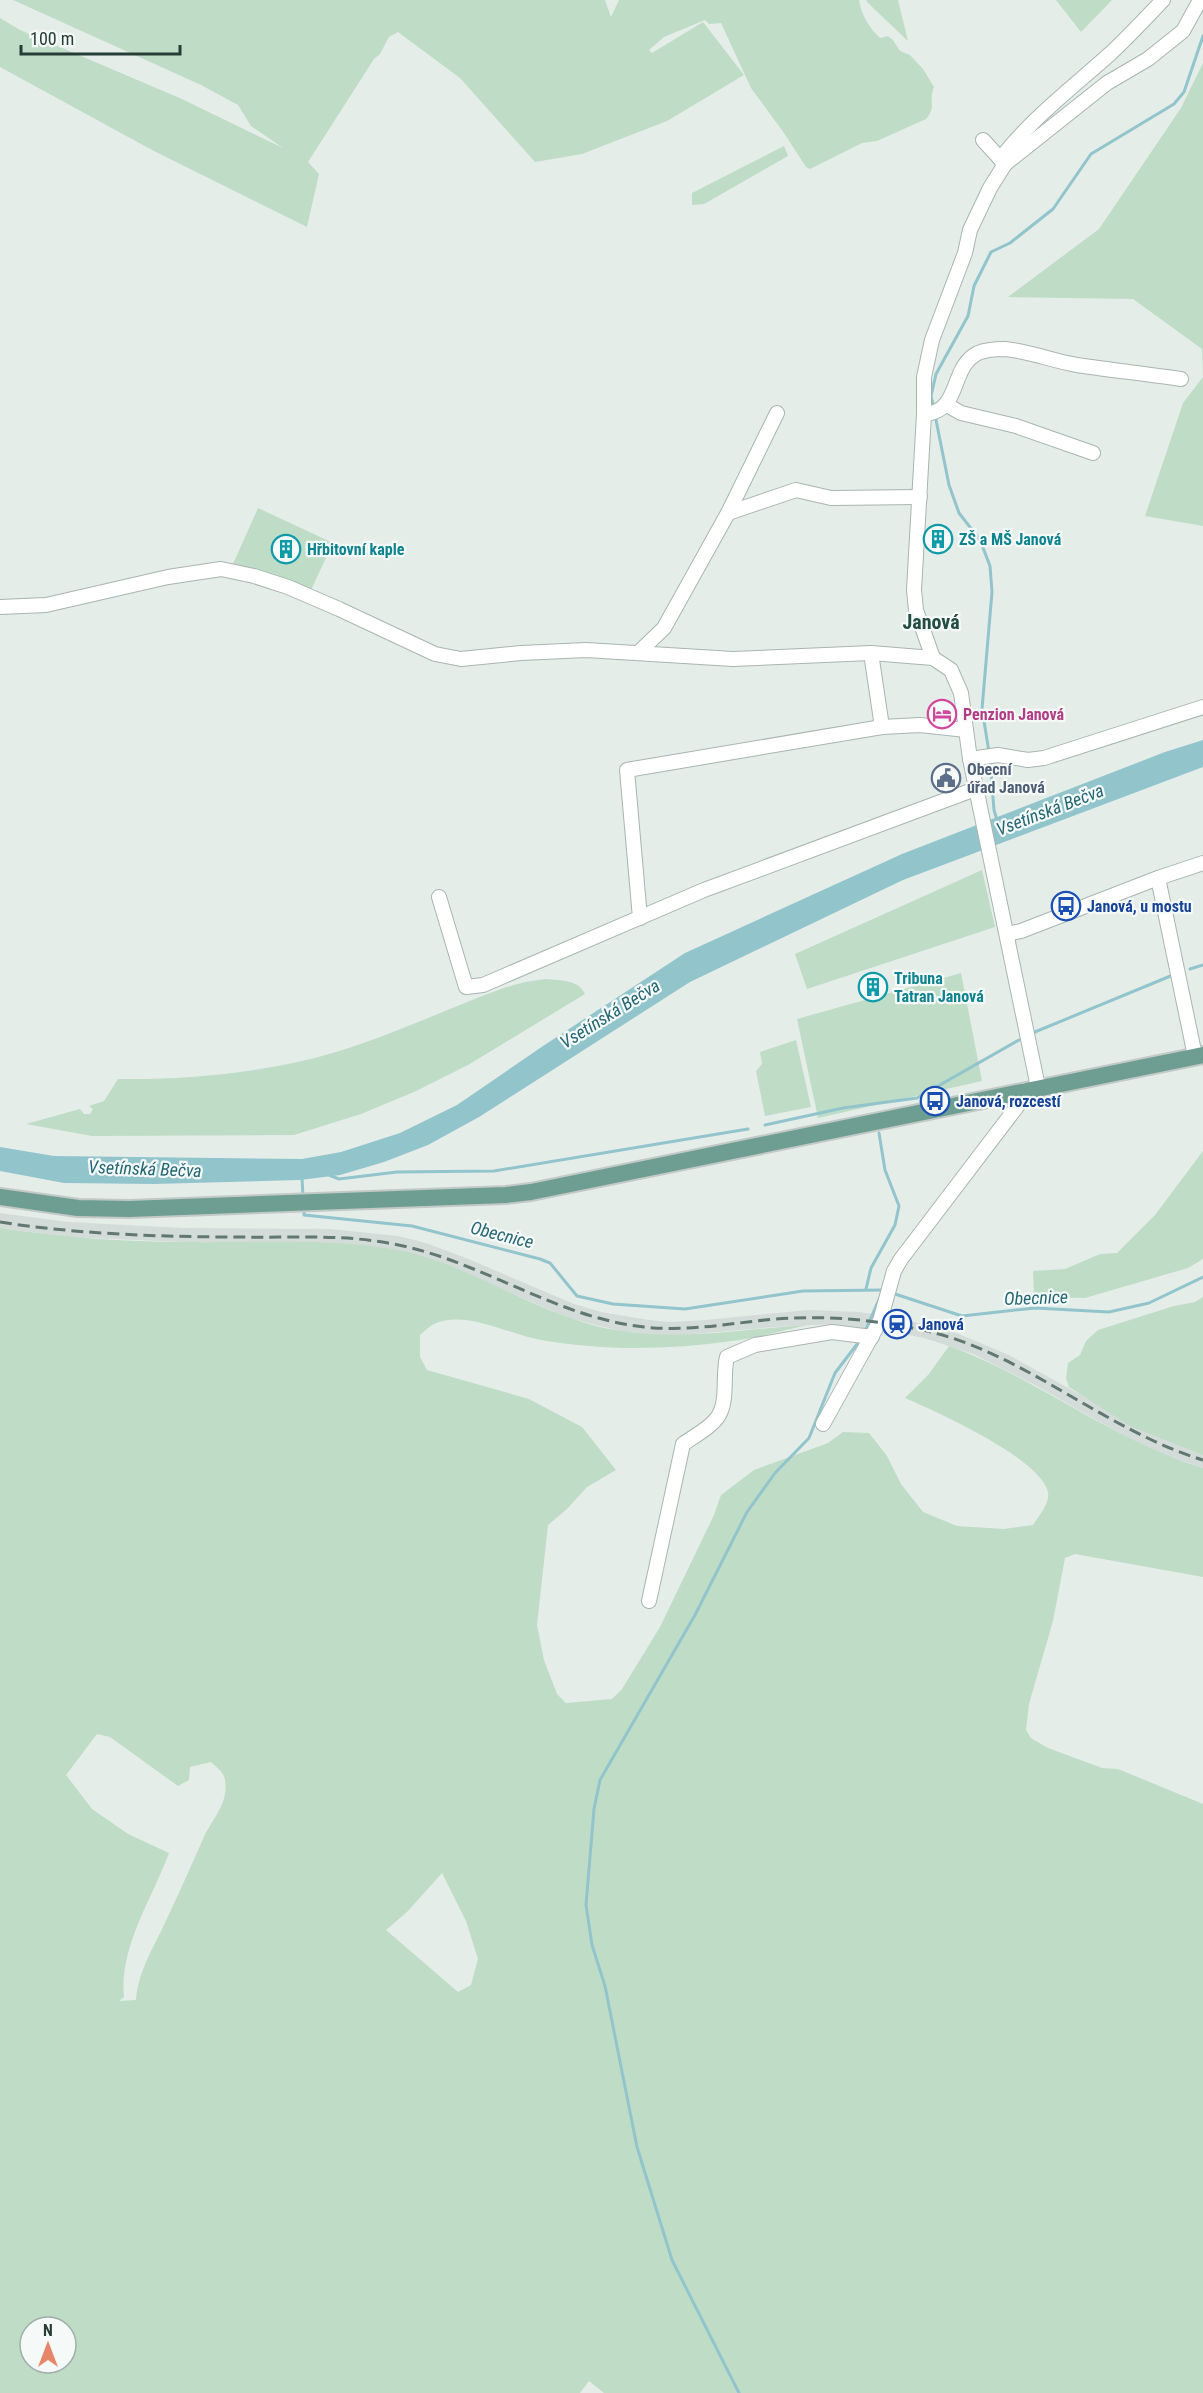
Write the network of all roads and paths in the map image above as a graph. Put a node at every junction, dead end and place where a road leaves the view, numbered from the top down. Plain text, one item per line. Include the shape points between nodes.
1 (1163, 0) edge
2 (1200, 0) edge
3 (983, 140) dead end
4 (1003, 161) junction
5 (1181, 379) dead end
6 (936, 411) junction
7 (777, 413) dead end
8 (1093, 453) dead end
9 (920, 497) junction
10 (728, 513) junction
11 (0, 608) edge
12 (638, 653) junction
13 (871, 653) junction
14 (933, 657) junction
15 (1203, 707) edge
16 (882, 727) junction
17 (966, 730) junction
18 (977, 758) junction
19 (978, 792) junction
20 (1203, 863) edge
21 (1158, 878) junction
22 (439, 897) dead end
23 (640, 918) junction
24 (1006, 930) junction
25 (1199, 1055) edge
26 (1031, 1089) junction
27 (0, 1197) edge
28 (872, 1337) junction
29 (823, 1424) dead end
30 (649, 1601) dead end

1 - 4 street via 1019,135
2 - 4 street via 1183,31 1167,45 1107,82
3 - 4 street
4 - 6 street via 970,230 932,340 924,377
5 - 6 street via 1075,365 1005,349 984,351 975,354 960,372
6 - 8 street via 1016,426
6 - 9 street
7 - 10 street
9 - 10 street via 831,498 796,490
9 - 14 street via 915,597
10 - 12 street via 664,628
11 - 12 street via 57,603 221,568 288,587 435,654 461,659 586,650
12 - 13 street via 733,658
13 - 14 street
13 - 16 street
14 - 17 street via 947,665 955,676
15 - 18 street via 1044,758
16 - 17 street via 920,725
16 - 23 street via 627,771
17 - 18 street
18 - 19 street
19 - 23 street via 714,886
19 - 24 street
20 - 21 street
21 - 24 street via 1021,931
21 - 25 street
22 - 23 street via 466,987 483,985
24 - 26 street
25 - 26 main road
26 - 27 main road via 506,1195 107,1209
26 - 28 street via 901,1259
28 - 29 street
28 - 30 street via 832,1332 755,1345 727,1358 723,1407 708,1427 684,1444

